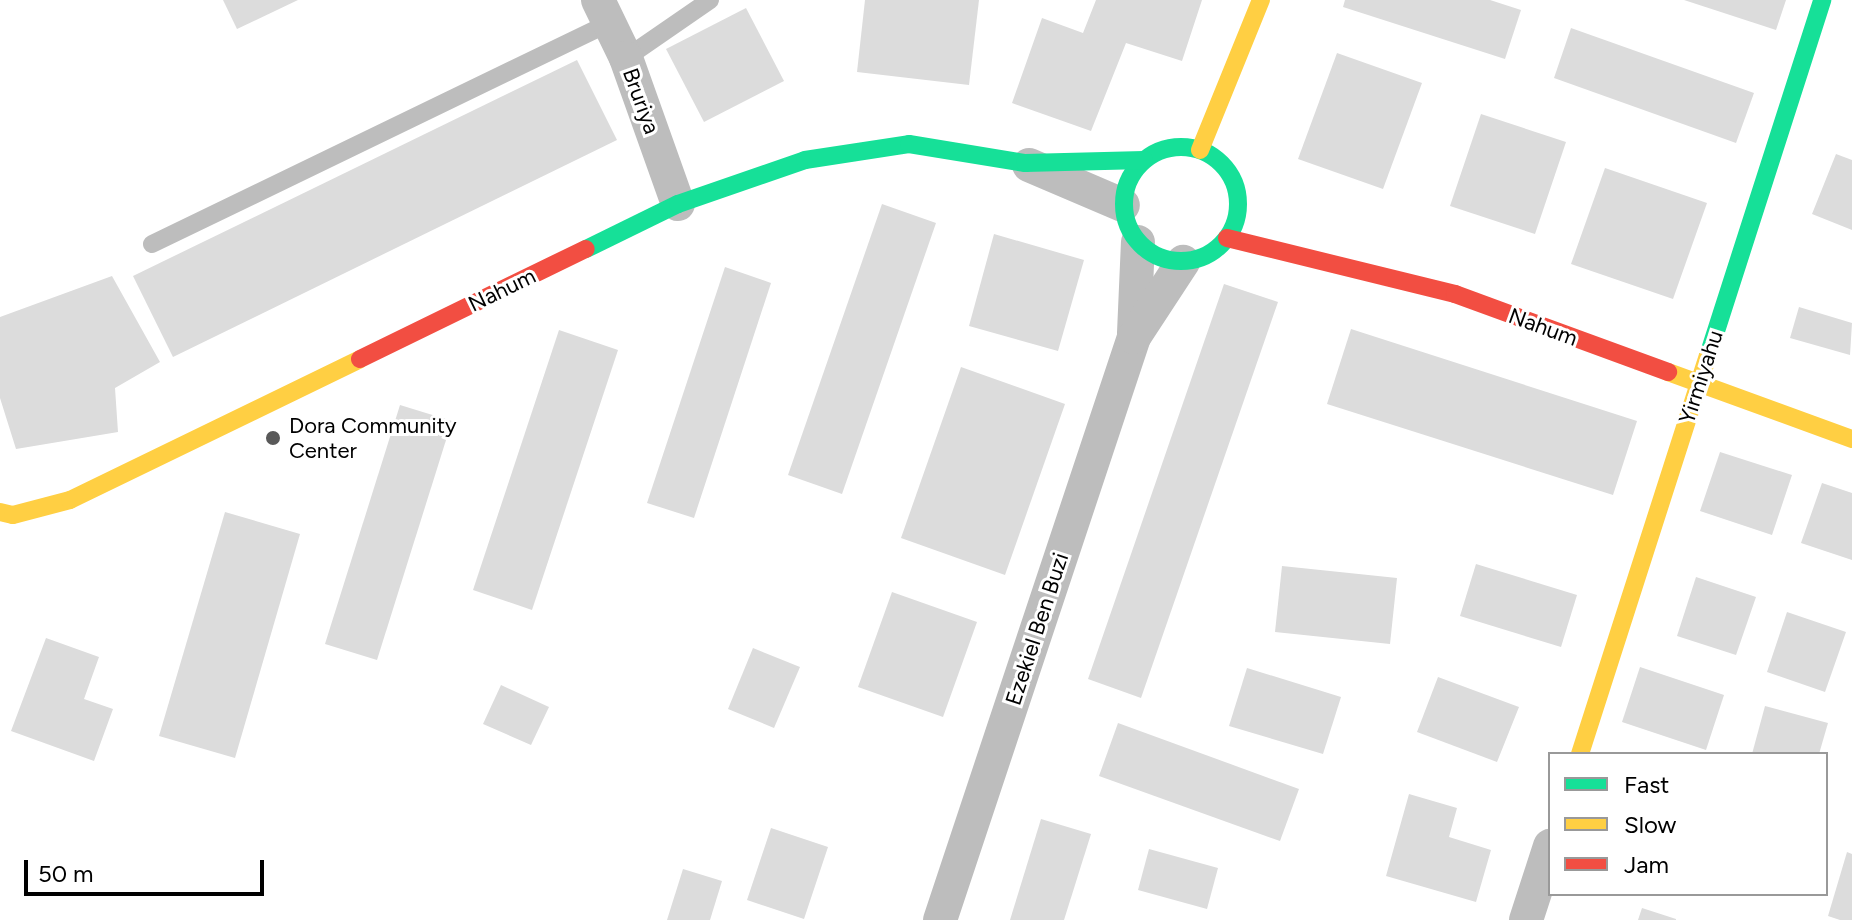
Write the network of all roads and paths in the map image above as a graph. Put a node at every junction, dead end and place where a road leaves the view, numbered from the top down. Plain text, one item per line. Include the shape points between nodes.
1 (710, 0) edge
2 (1261, 0) edge
3 (1822, 0) edge
4 (604, 12) edge
5 (626, 58) junction
6 (1200, 150) junction
7 (1144, 160) junction
8 (1025, 163) junction
9 (678, 204) junction
10 (1123, 205) junction
11 (1227, 238) junction
12 (1138, 242) junction
13 (152, 244) dead end
14 (1183, 262) junction
15 (1134, 337) junction
16 (1699, 384) junction
17 (1852, 439) edge
18 (0, 512) edge
19 (1581, 752) edge
20 (1548, 852) edge
21 (940, 920) edge
22 (1526, 920) edge

1 - 5 lane
2 - 6 street
3 - 16 street, Yirmiyahu
4 - 5 street, Bruriya
4 - 13 lane
5 - 9 street, Bruriya
6 - 7 street via 1170,148
6 - 11 street via 1215,158 1236,187 1239,205
7 - 8 street, Nahum
7 - 10 street via 1132,173
8 - 9 street, Nahum via 909,144 805,160
8 - 10 street, Nahum
9 - 18 street, Nahum via 70,500 13,515
10 - 12 street
11 - 14 street via 1208,255
11 - 16 street, Nahum via 1455,294
12 - 14 street via 1158,257
12 - 15 street, Ezekiel Ben Buzi
14 - 15 street, Ezekiel Ben Buzi
15 - 21 street, Ezekiel Ben Buzi
16 - 17 street, Nahum
16 - 19 street, Yirmiyahu
20 - 22 street

